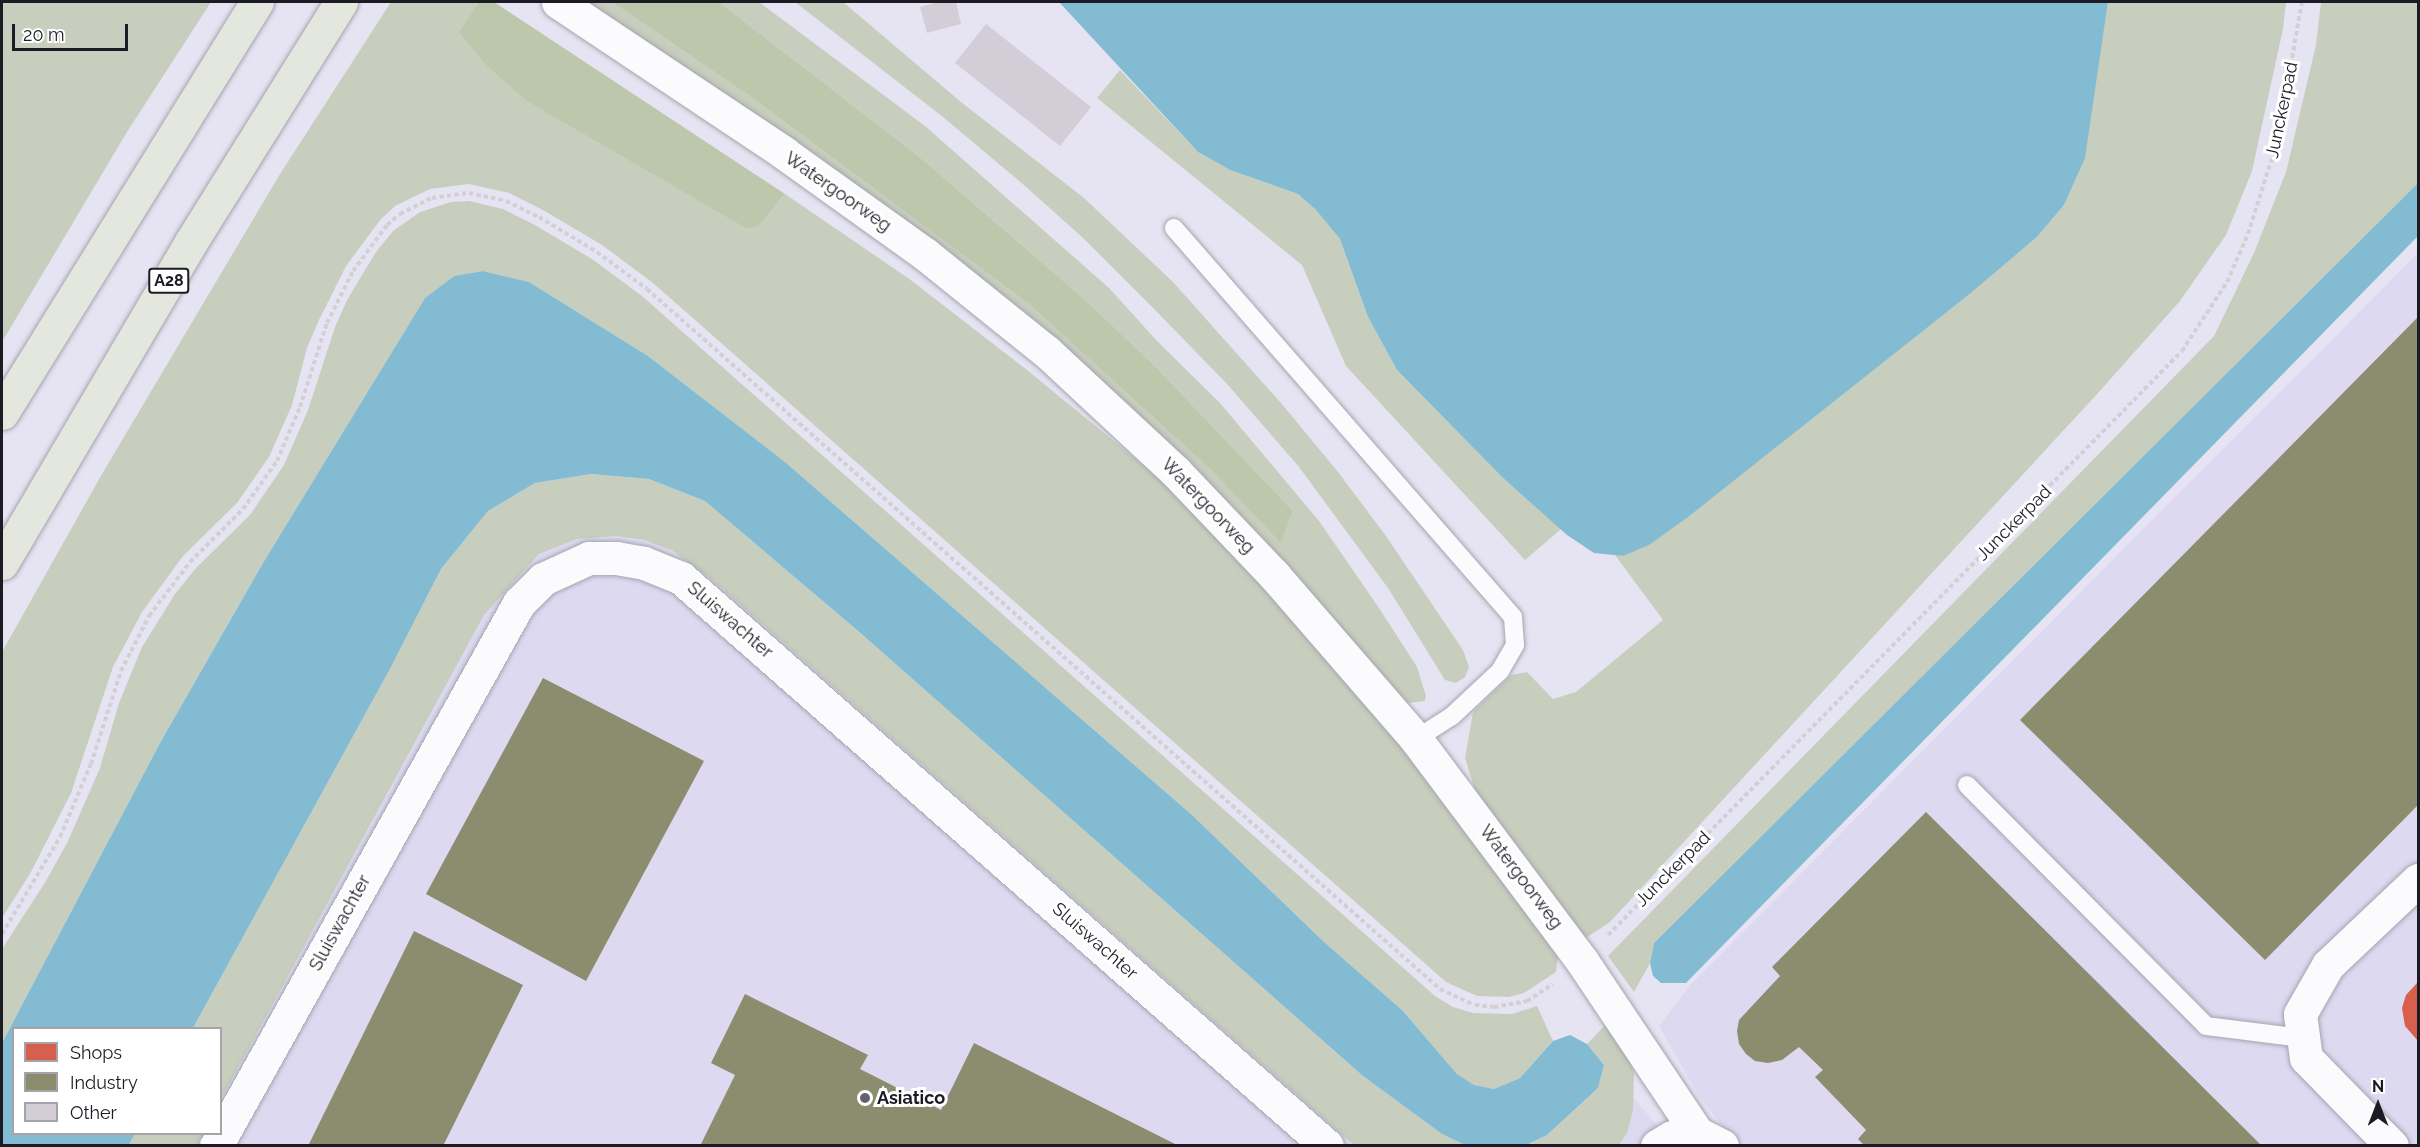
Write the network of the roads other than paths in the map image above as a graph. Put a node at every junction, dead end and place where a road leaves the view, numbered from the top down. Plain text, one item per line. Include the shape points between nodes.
1 (257, 2) edge
2 (341, 2) edge
3 (558, 2) edge
4 (1174, 228) dead end
5 (2, 413) edge
6 (2, 563) edge
7 (1416, 739) junction
8 (1967, 785) dead end
9 (2418, 880) edge
10 (2303, 1038) junction
11 (1710, 1139) edge
12 (216, 1146) edge
13 (1327, 1146) edge
14 (1657, 1146) edge
15 (2392, 1146) edge

1 - 5 highway
2 - 6 highway, A28 via 191,242
3 - 7 street, Watergoorweg via 871,214 1047,352 1224,522
4 - 7 lane via 1513,617 1515,645 1500,671 1452,716
7 - 11 street, Watergoorweg
8 - 10 lane via 2206,1026
9 - 10 street via 2328,965 2300,1014
10 - 15 street via 2306,1058
11 - 14 street via 1672,1137
12 - 13 street, Sluiswachter via 519,603 543,579 568,566 589,558 616,558 644,563 681,578

